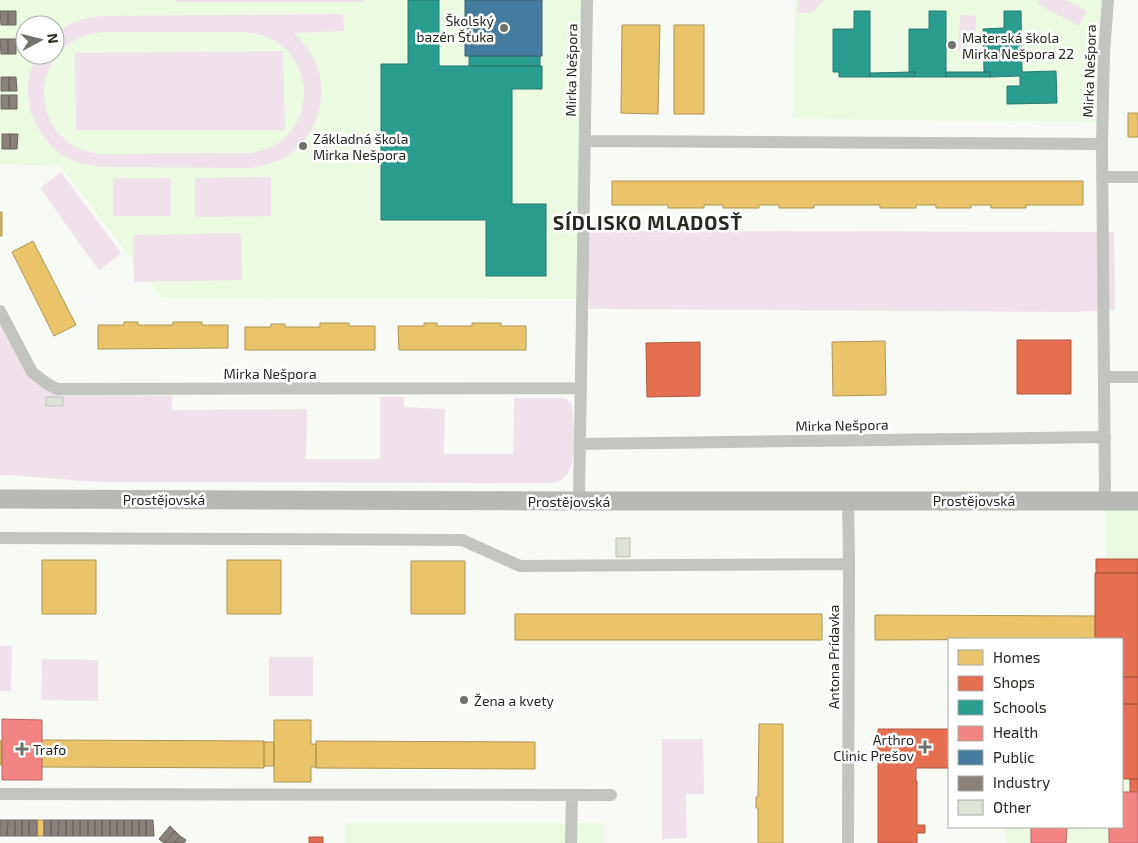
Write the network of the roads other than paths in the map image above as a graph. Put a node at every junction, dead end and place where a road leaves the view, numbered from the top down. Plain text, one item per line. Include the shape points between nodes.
1 (588, 0) edge
2 (1108, 0) edge
3 (585, 141) junction
4 (1102, 144) junction
5 (1102, 177) junction
6 (1138, 177) edge
7 (0, 311) edge
8 (1104, 376) junction
9 (1138, 377) edge
10 (581, 388) junction
11 (1105, 437) junction
12 (580, 444) junction
13 (0, 498) edge
14 (848, 500) junction
15 (1106, 500) junction
16 (579, 501) junction
17 (1138, 501) edge
18 (0, 538) edge
19 (849, 564) junction
20 (0, 794) edge
21 (572, 795) junction
22 (610, 795) dead end
23 (571, 843) edge
24 (848, 843) edge

1 - 3 street, Mirka Nešpora
2 - 4 street, Mirka Nešpora
3 - 4 street
3 - 10 street, Mirka Nešpora
4 - 5 street, Mirka Nešpora
5 - 6 street
5 - 8 street, Mirka Nešpora
7 - 10 street, Mirka Nešpora via 32,372 58,388
8 - 9 street
8 - 11 street, Mirka Nešpora
10 - 12 street, Mirka Nešpora
11 - 12 street, Mirka Nešpora
11 - 15 street, Mirka Nešpora
12 - 16 street, Mirka Nešpora
13 - 16 street, Prostějovská
14 - 15 street, Prostějovská
14 - 16 street, Prostějovská
14 - 19 street, Antona Prídavka
15 - 17 street, Prostějovská
18 - 19 street via 462,540 520,566
19 - 24 street, Antona Prídavka
20 - 21 street
21 - 22 street
21 - 23 street

